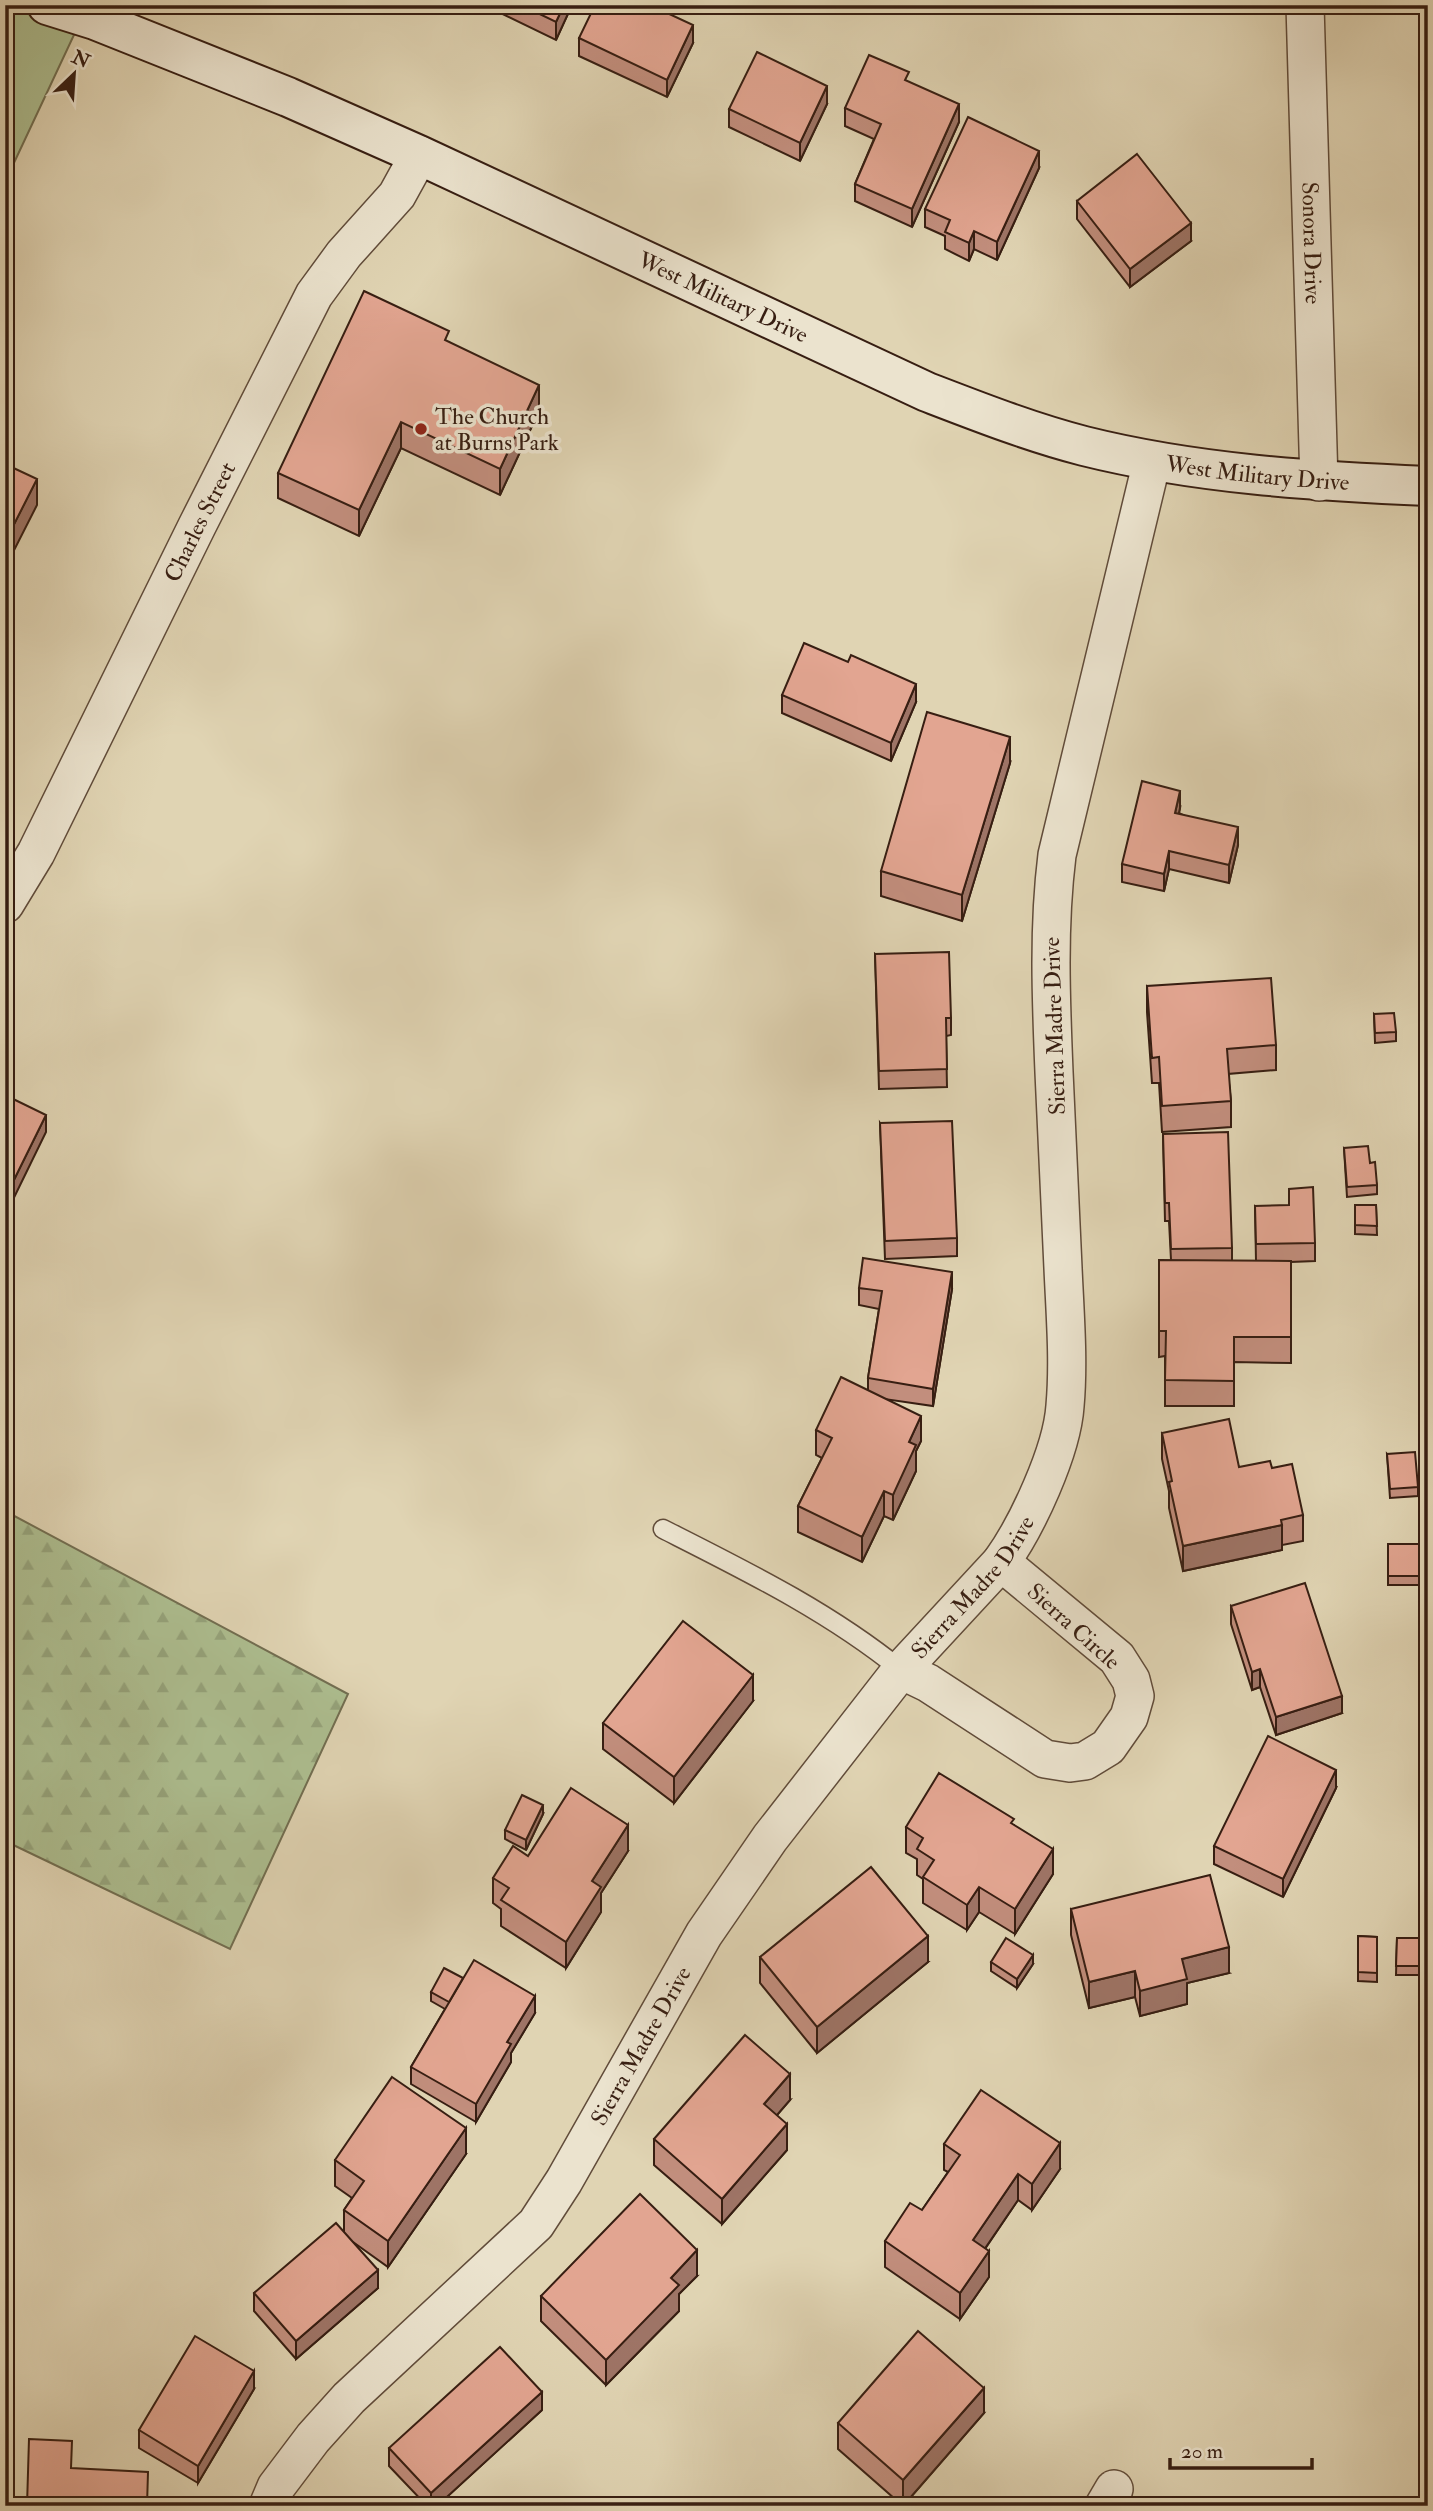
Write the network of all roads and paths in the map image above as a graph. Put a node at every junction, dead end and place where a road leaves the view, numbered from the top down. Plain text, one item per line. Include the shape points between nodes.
1 (47, 5) edge
2 (1305, 5) edge
3 (97, 13) edge
4 (419, 155) junction
5 (1152, 461) junction
6 (1319, 482) junction
7 (1428, 486) edge
8 (5, 904) edge
9 (663, 1529) dead end
10 (1001, 1562) junction
11 (901, 1670) junction
12 (268, 2506) edge

1 - 3 street, West Military Drive
2 - 6 street, Sonora Drive
3 - 4 street, West Military Drive
4 - 5 street, West Military Drive via 927,392 1020,427
4 - 8 street, Charles Street via 397,195 314,295 37,853
5 - 6 street, West Military Drive
5 - 10 street, Sierra Madre Drive via 1057,855 1052,899 1050,964 1065,1408 1038,1493
6 - 7 street, West Military Drive
9 - 11 lane via 779,1588
10 - 11 street, Sierra Madre Drive
10 - 11 street, Sierra Circle via 1117,1658 1131,1680 1135,1696 1129,1717 1108,1747 1085,1761 1045,1759
11 - 12 street, Sierra Madre Drive via 770,1838 704,1934 536,2224 349,2398 305,2447

